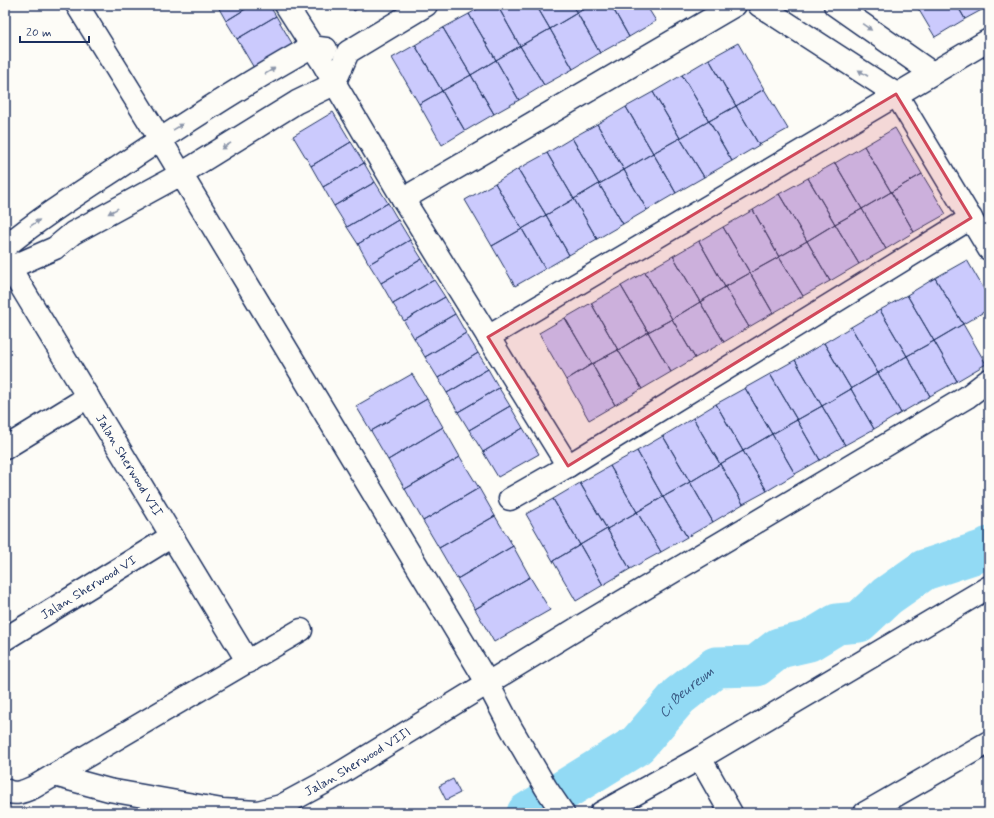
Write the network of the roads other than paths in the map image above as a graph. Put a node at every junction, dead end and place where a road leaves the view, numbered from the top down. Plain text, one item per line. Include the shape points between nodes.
1 (77, 5) edge
2 (286, 5) edge
3 (426, 5) edge
4 (735, 5) edge
5 (759, 5) edge
6 (835, 5) edge
7 (989, 40) edge
8 (311, 47) junction
9 (348, 52) junction
10 (932, 73) junction
11 (334, 84) junction
12 (896, 94) junction
13 (160, 139) junction
14 (181, 174) junction
15 (403, 198) junction
16 (971, 218) junction
17 (5, 247) edge
18 (989, 249) edge
19 (7, 266) edge
20 (488, 337) junction
21 (989, 380) edge
22 (88, 397) junction
23 (5, 448) edge
24 (568, 466) junction
25 (510, 499) dead end
26 (172, 536) junction
27 (989, 587) edge
28 (302, 630) dead end
29 (5, 639) edge
30 (248, 662) junction
31 (487, 682) junction
32 (989, 742) edge
33 (700, 758) junction
34 (54, 775) junction
35 (5, 790) edge
36 (563, 813) edge
37 (601, 813) edge
38 (732, 813) edge
39 (865, 813) edge

1 - 13 street
2 - 8 street
3 - 9 street
4 - 15 street
12 -> 5 street
6 -> 10 street
7 - 10 street
8 - 9 street
8 - 11 street
13 -> 8 street
9 - 11 street
10 - 12 street
11 -> 14 street via 297,102
11 - 15 street
12 - 16 street
12 - 20 street
13 - 14 street
17 -> 13 street via 29,227
14 -> 19 street via 73,233 55,248
14 - 31 street
15 - 20 street
16 - 18 street
16 - 24 street
19 - 22 street, Jalan Sherwood VII
20 - 24 street
21 - 31 street, Jalan Sherwood VIII via 967,397
22 - 23 street
22 - 26 street, Jalan Sherwood VII
24 - 25 street
26 - 29 street, Jalan Sherwood VI
26 - 30 street, Jalan Sherwood VII
27 - 33 street
28 - 30 street
30 - 34 street
31 - 34 street, Jalan Sherwood VIII via 329,780 281,806 258,812 222,810 109,790
31 - 36 street via 511,728
32 - 39 street
33 - 37 street
33 - 38 street
34 - 35 street via 20,793

